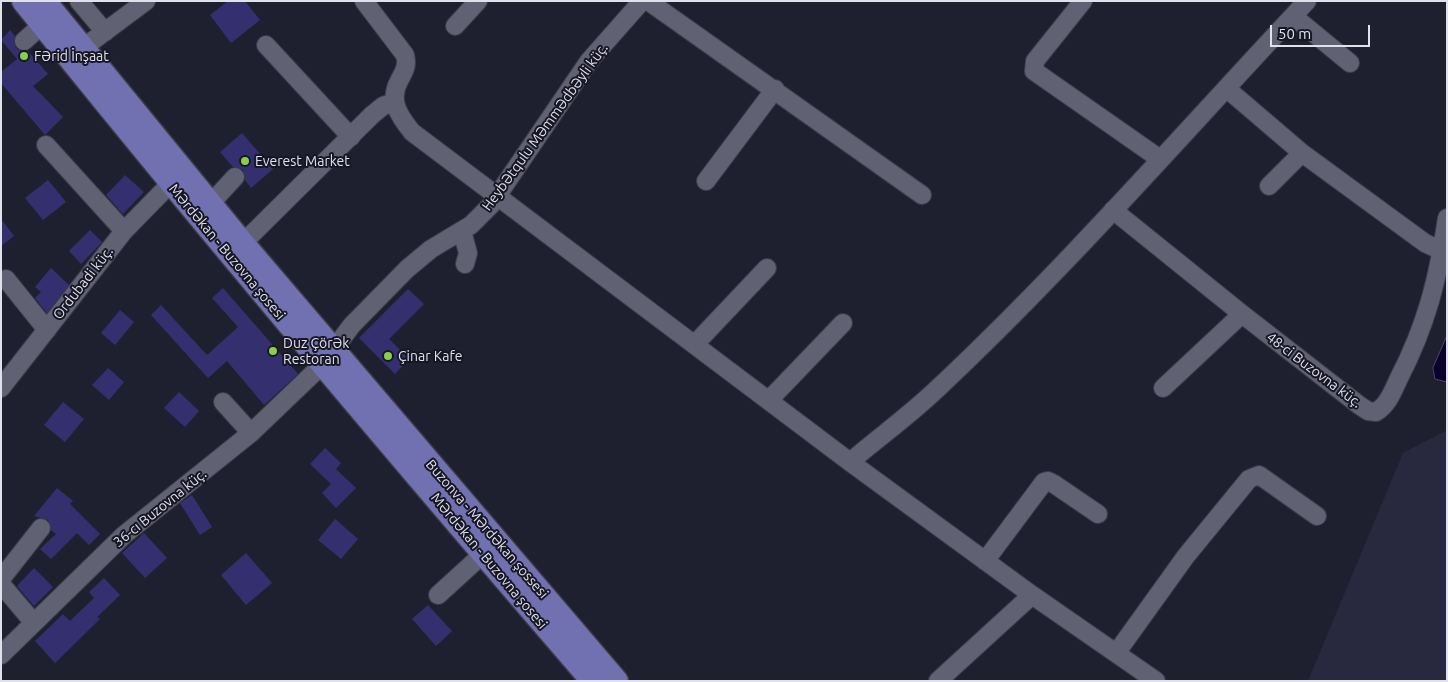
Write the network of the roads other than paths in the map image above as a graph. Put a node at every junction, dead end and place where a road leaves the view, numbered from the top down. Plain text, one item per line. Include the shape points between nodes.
1 (23, 1) edge
2 (45, 1) edge
3 (79, 1) edge
4 (146, 1) edge
5 (364, 1) edge
6 (478, 1) edge
7 (642, 1) edge
8 (648, 1) edge
9 (1083, 1) edge
10 (1308, 1) edge
11 (1293, 16) junction
12 (42, 25) junction
13 (455, 26) dead end
14 (105, 32) junction
15 (24, 41) dead end
16 (266, 45) dead end
17 (83, 48) junction
18 (1350, 63) dead end
19 (1226, 88) junction
20 (775, 89) junction
21 (394, 102) junction
22 (351, 136) junction
23 (46, 145) dead end
24 (1302, 152) junction
25 (1160, 159) junction
26 (235, 177) dead end
27 (706, 181) dead end
28 (170, 184) junction
29 (1270, 186) dead end
30 (922, 195) dead end
31 (498, 196) junction
32 (211, 203) junction
33 (1113, 210) junction
34 (1447, 218) edge
35 (462, 231) junction
36 (124, 232) junction
37 (243, 243) junction
38 (1442, 251) junction
39 (466, 264) dead end
40 (767, 268) dead end
41 (6, 279) dead end
42 (1242, 314) junction
43 (843, 323) dead end
44 (47, 330) junction
45 (695, 344) junction
46 (328, 357) junction
47 (1, 388) edge
48 (1163, 388) dead end
49 (769, 400) junction
50 (224, 402) dead end
51 (251, 433) junction
52 (850, 462) junction
53 (1098, 514) dead end
54 (1317, 516) dead end
55 (40, 528) dead end
56 (483, 554) junction
57 (985, 561) junction
58 (1, 579) edge
59 (1, 584) edge
60 (438, 595) dead end
61 (1032, 595) junction
62 (34, 623) junction
63 (1117, 652) junction
64 (1, 656) edge
65 (592, 681) edge
66 (617, 681) edge
67 (938, 681) edge
68 (1156, 681) edge

1 - 12 main road, Mərdəkan - Buzovna şosesi
2 - 17 main road, Mərdəkan - Buzovna şosesi
3 - 14 street
4 - 14 street
5 - 21 street via 405,55 407,63
6 - 13 street
7 - 31 street, Heybətqulu Məmmədbəyli küç. via 589,62
8 - 20 street
9 - 25 street via 1034,61 1034,71
10 - 11 street
11 - 18 street
11 - 19 street
12 - 15 street
12 - 28 main road, Mərdəkan - Buzovna şosesi
14 - 17 street
16 - 22 street
17 - 32 main road, Mərdəkan - Buzovna şosesi
19 - 24 street
19 - 25 street
20 - 27 street
20 - 30 street
21 - 22 street via 383,106
21 - 31 street via 412,132
22 - 37 street
23 - 36 street
24 - 29 street
24 - 38 street via 1425,244
25 - 33 street
26 - 32 street
28 - 36 street, Ordubadi küç.
28 - 46 main road, Mərdəkan - Buzovna şosesi
31 - 35 street, Heybətqulu Məmmədbəyli küç.
31 - 45 street
32 - 37 main road, Mərdəkan - Buzovna şosesi
33 - 42 street, 48-ci Buzovna küç.
33 - 52 street via 936,391
34 - 38 street, 48-ci Buzovna küç.
35 - 39 street via 468,253
35 - 46 street, Heybətqulu Məmmədbəyli küç. via 431,249 407,269 358,319
36 - 44 street, Ordubadi küç.
37 - 46 main road, Mərdəkan - Buzovna şosesi
38 - 42 street, 48-ci Buzovna küç. via 1420,335 1386,403 1376,412 1359,405
40 - 45 street
41 - 44 street
42 - 48 street
43 - 49 street
44 - 47 street, Ordubadi küç.
45 - 49 street
46 - 51 street, 36-cı Buzovna küç.
46 - 56 main road, Mərdəkan - Buzovna şosesi
46 - 66 main road, Buzonva - Mərdəkan şossesi via 358,377
49 - 52 street
50 - 51 street
51 - 62 street, 36-cı Buzovna küç. via 124,535
52 - 57 street
53 - 57 street via 1054,484 1044,482
54 - 63 street via 1259,475 1249,478 1186,556
55 - 58 street
56 - 60 street
56 - 65 main road, Mərdəkan - Buzovna şosesi
57 - 61 street
59 - 62 street
61 - 63 street
61 - 67 street
62 - 64 street, 36-cı Buzovna küç.
63 - 68 street

